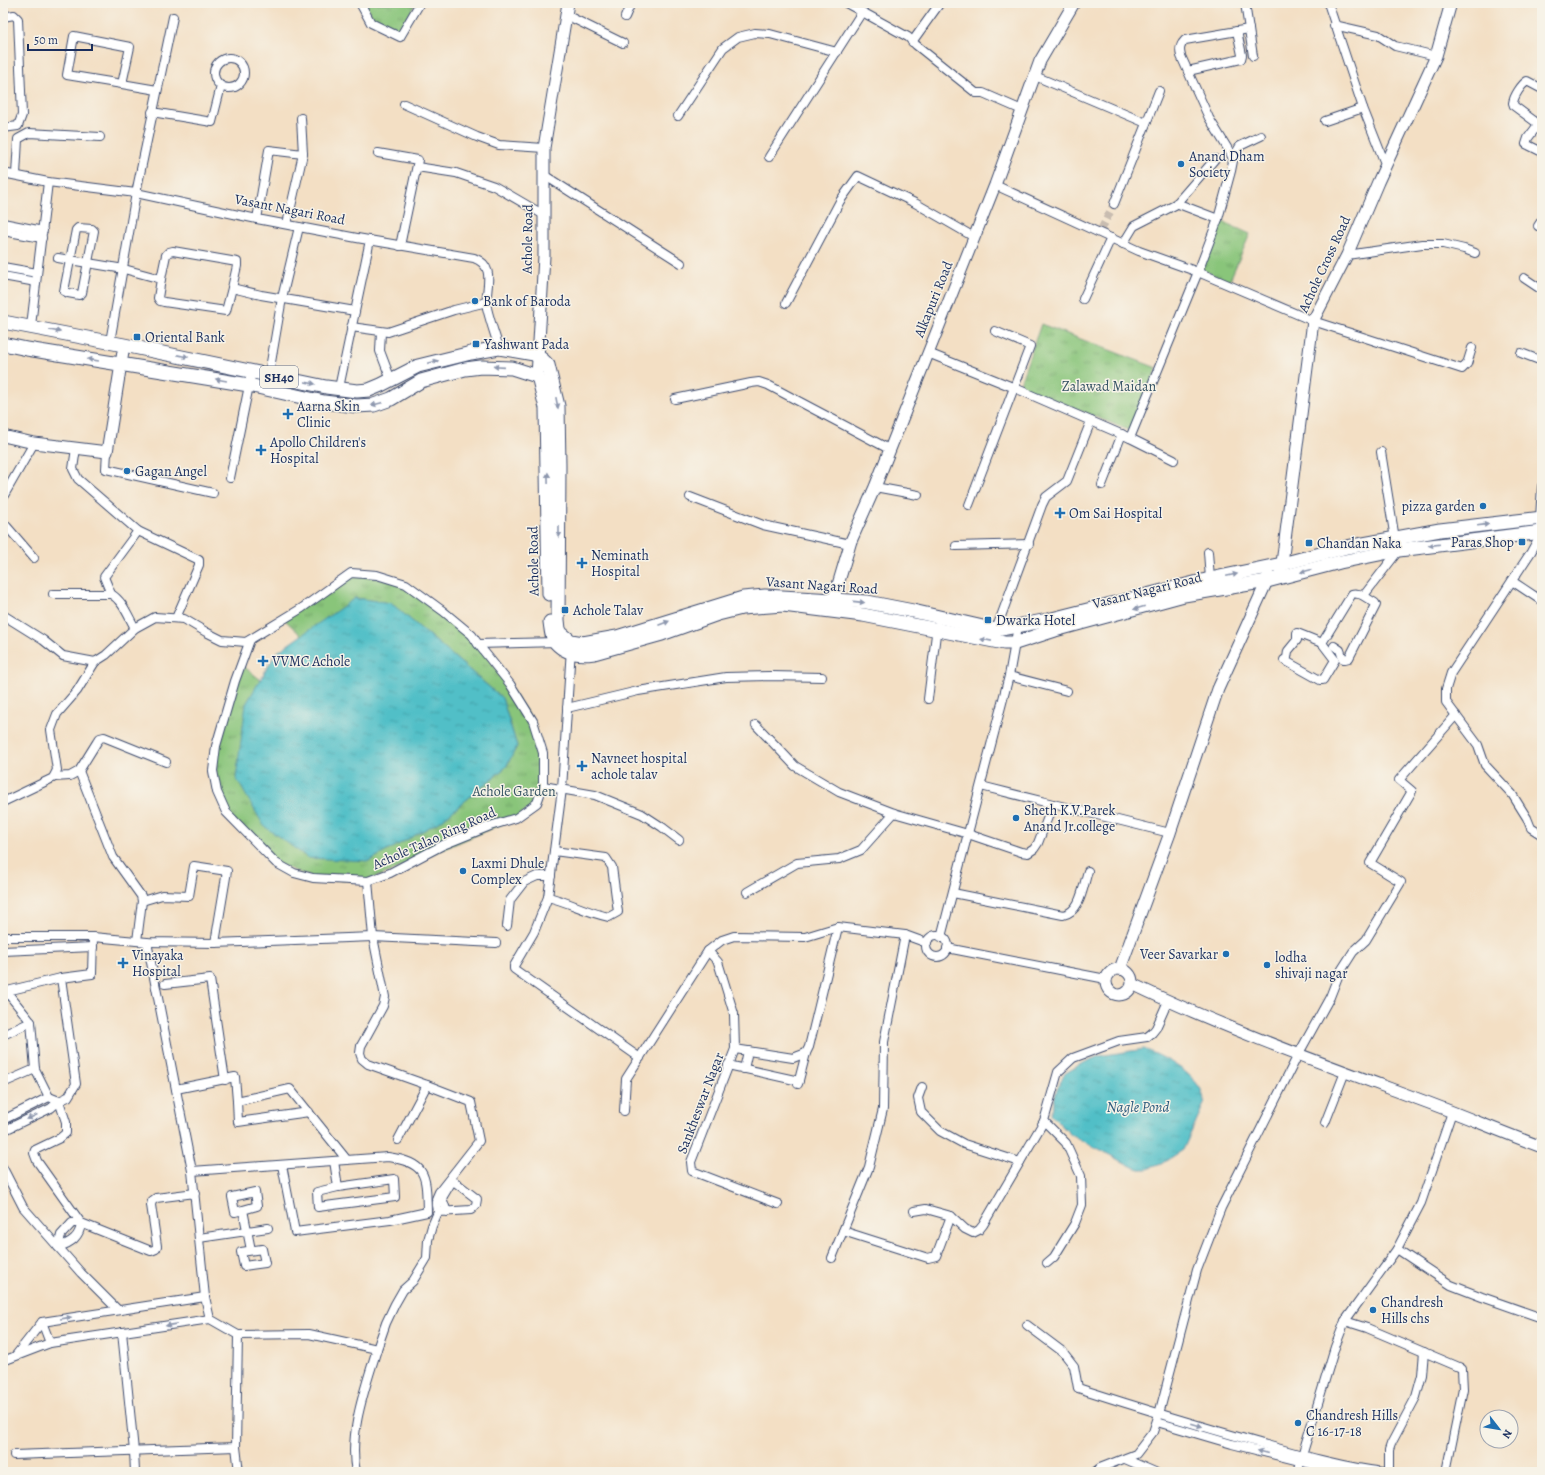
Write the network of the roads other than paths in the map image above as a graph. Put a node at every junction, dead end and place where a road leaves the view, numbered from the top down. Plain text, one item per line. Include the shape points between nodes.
1 (360, 3) edge
2 (420, 3) edge
3 (568, 3) edge
4 (631, 3) edge
5 (846, 3) edge
6 (940, 3) edge
7 (1074, 3) edge
8 (1245, 3) edge
9 (1328, 3) edge
10 (1451, 3) edge
11 (862, 12) junction
12 (566, 15) junction
13 (3, 17) edge
14 (173, 17) dead end
15 (625, 17) dead end
16 (1334, 25) junction
17 (1248, 29) junction
18 (1237, 31) junction
19 (912, 42) junction
20 (623, 43) dead end
21 (837, 52) junction
22 (1253, 56) dead end
23 (1436, 56) junction
24 (1188, 71) junction
25 (1035, 76) junction
26 (122, 84) junction
27 (221, 86) dead end
28 (1542, 89) edge
29 (157, 90) junction
30 (1159, 91) dead end
31 (404, 104) dead end
32 (1363, 108) junction
33 (1022, 110) junction
34 (152, 112) junction
35 (678, 116) dead end
36 (301, 118) dead end
37 (1325, 122) dead end
38 (1146, 123) junction
39 (3, 128) edge
40 (1261, 136) dead end
41 (100, 137) dead end
42 (544, 148) junction
43 (1542, 152) edge
44 (378, 153) dead end
45 (303, 154) junction
46 (1231, 154) junction
47 (769, 157) dead end
48 (1215, 159) dead end
49 (1386, 166) junction
50 (417, 167) junction
51 (3, 173) edge
52 (544, 174) junction
53 (16, 176) junction
54 (48, 182) junction
55 (995, 185) junction
56 (136, 193) junction
57 (1176, 203) junction
58 (1114, 204) tunnel mouth
59 (544, 215) junction
60 (257, 219) junction
61 (1218, 219) junction
62 (3, 223) edge
63 (288, 224) junction
64 (299, 226) junction
65 (3, 231) edge
66 (42, 234) junction
67 (974, 237) junction
68 (1111, 238) junction
69 (370, 240) junction
70 (1124, 244) junction
71 (400, 246) junction
72 (1475, 253) dead end
73 (1347, 255) junction
74 (58, 258) dead end
75 (70, 261) junction
76 (682, 263) dead end
77 (88, 264) junction
78 (3, 267) edge
79 (124, 269) junction
80 (1198, 272) junction
81 (38, 273) junction
82 (3, 276) edge
83 (161, 278) junction
84 (1524, 278) dead end
85 (36, 282) junction
86 (232, 288) junction
87 (1542, 290) edge
88 (282, 298) junction
89 (1083, 299) dead end
90 (487, 302) junction
91 (786, 303) dead end
92 (355, 311) junction
93 (1313, 321) junction
94 (3, 322) edge
95 (31, 326) junction
96 (351, 327) junction
97 (995, 331) dead end
98 (381, 332) junction
99 (110, 342) junction
100 (3, 344) edge
101 (124, 345) junction
102 (499, 348) junction
103 (1472, 348) dead end
104 (928, 353) junction
105 (1521, 353) dead end
106 (543, 360) junction
107 (1542, 361) edge
108 (121, 364) junction
109 (252, 371) junction
110 (269, 374) junction
111 (537, 376) junction
112 (391, 380) junction
113 (249, 385) junction
114 (339, 388) junction
115 (1015, 388) junction
116 (675, 399) dead end
117 (1091, 420) junction
118 (1122, 434) junction
119 (3, 436) edge
120 (1130, 438) junction
121 (34, 443) junction
122 (76, 448) junction
123 (889, 449) junction
124 (107, 452) junction
125 (1381, 452) dead end
126 (1174, 460) dead end
127 (230, 478) dead end
128 (1102, 485) dead end
129 (1542, 486) edge
130 (875, 487) junction
131 (213, 493) dead end
132 (918, 495) dead end
133 (3, 497) edge
134 (690, 497) dead end
135 (969, 505) dead end
136 (1541, 518) edge
137 (3, 522) edge
138 (138, 531) junction
139 (1542, 532) edge
140 (850, 544) junction
141 (1029, 544) junction
142 (1397, 544) junction
143 (956, 546) dead end
144 (1208, 552) dead end
145 (34, 558) dead end
146 (1269, 567) junction
147 (1281, 571) junction
148 (1210, 579) junction
149 (1267, 581) junction
150 (1512, 581) junction
151 (53, 594) dead end
152 (111, 594) junction
153 (1362, 595) junction
154 (1542, 602) edge
155 (832, 605) junction
156 (3, 615) edge
157 (176, 618) junction
158 (937, 623) junction
159 (1018, 626) junction
160 (135, 628) junction
161 (996, 630) junction
162 (250, 640) junction
163 (555, 642) junction
164 (1015, 643) junction
165 (478, 644) junction
166 (1322, 644) junction
167 (1334, 646) dead end
168 (571, 647) junction
169 (95, 662) junction
170 (1009, 676) junction
171 (822, 677) dead end
172 (1067, 691) dead end
173 (928, 699) dead end
174 (567, 708) junction
175 (1456, 715) junction
176 (756, 725) dead end
177 (166, 762) dead end
178 (79, 771) junction
179 (54, 777) junction
180 (543, 786) junction
181 (981, 786) junction
182 (562, 789) junction
183 (3, 802) edge
184 (1053, 804) junction
185 (894, 813) junction
186 (1170, 833) junction
187 (968, 834) junction
188 (1542, 835) edge
189 (679, 840) dead end
190 (554, 851) junction
191 (1088, 871) dead end
192 (551, 876) junction
193 (368, 881) junction
194 (747, 892) dead end
195 (953, 893) junction
196 (548, 897) junction
197 (142, 901) junction
198 (507, 926) dead end
199 (838, 927) junction
200 (905, 935) junction
201 (3, 937) edge
202 (93, 937) junction
203 (373, 937) junction
204 (941, 937) junction
205 (137, 941) junction
206 (147, 942) junction
207 (215, 943) junction
208 (496, 943) dead end
209 (927, 943) junction
210 (93, 947) junction
211 (947, 948) junction
212 (3, 951) edge
213 (708, 951) junction
214 (1120, 969) junction
215 (62, 978) junction
216 (1106, 979) junction
217 (165, 984) dead end
218 (1132, 984) junction
219 (5, 991) edge
220 (1168, 1002) junction
221 (30, 1022) junction
222 (3, 1035) edge
223 (735, 1049) junction
224 (748, 1051) junction
225 (806, 1053) junction
226 (1298, 1054) junction
227 (640, 1058) junction
228 (728, 1065) junction
229 (35, 1069) junction
230 (744, 1069) junction
231 (1344, 1072) junction
232 (225, 1080) junction
233 (3, 1083) edge
234 (427, 1085) junction
235 (922, 1087) dead end
236 (176, 1089) junction
237 (49, 1097) junction
238 (237, 1101) junction
239 (59, 1102) junction
240 (624, 1111) dead end
241 (309, 1112) junction
242 (1452, 1112) junction
243 (3, 1120) edge
244 (1044, 1121) junction
245 (1326, 1124) dead end
246 (3, 1130) edge
247 (398, 1140) dead end
248 (1542, 1147) edge
249 (347, 1160) junction
250 (334, 1161) junction
251 (1020, 1162) junction
252 (282, 1164) junction
253 (3, 1168) edge
254 (192, 1171) junction
255 (338, 1187) junction
256 (195, 1193) junction
257 (778, 1204) dead end
258 (243, 1210) dead end
259 (914, 1211) dead end
260 (438, 1212) junction
261 (447, 1212) junction
262 (951, 1216) junction
263 (81, 1222) junction
264 (268, 1228) dead end
265 (843, 1231) junction
266 (246, 1232) junction
267 (200, 1238) junction
268 (58, 1247) junction
269 (1397, 1249) junction
270 (251, 1250) dead end
271 (832, 1258) dead end
272 (1047, 1263) dead end
273 (205, 1297) junction
274 (118, 1310) junction
275 (1542, 1318) edge
276 (210, 1319) junction
277 (1345, 1321) junction
278 (42, 1322) junction
279 (1027, 1325) dead end
280 (122, 1332) junction
281 (238, 1335) junction
282 (50, 1343) junction
283 (377, 1349) junction
284 (1424, 1352) junction
285 (15, 1356) junction
286 (3, 1361) edge
287 (1158, 1418) junction
288 (236, 1447) junction
289 (134, 1451) junction
290 (14, 1455) dead end
291 (1302, 1458) junction
292 (1125, 1460) junction
293 (135, 1472) edge
294 (239, 1472) edge
295 (356, 1472) edge
296 (1095, 1472) edge
297 (1155, 1472) edge
298 (1297, 1472) edge
299 (1343, 1472) edge
300 (1384, 1472) edge
301 (1389, 1472) edge
302 (1446, 1472) edge

1 - 2 street via 371,23 400,37
3 - 12 street, Achole Road
4 - 15 street
5 - 11 street
6 - 19 street
7 - 25 street, Alkapuri Road via 1040,61
8 - 17 street
9 - 16 street
10 - 23 street, Achole Cross Road
11 - 19 street via 908,37
11 - 21 street
12 - 20 street
12 - 42 street, Achole Road
13 - 39 street via 14,15 18,19 22,115 18,126
14 - 29 street
16 - 23 street via 1378,35 1395,46
16 - 32 street
17 - 18 street
17 - 22 street
18 - 24 street via 1241,59
18 - 24 street via 1186,40 1180,46 1180,50
19 - 33 street via 976,93 983,93
21 - 35 street via 770,34 755,33 738,37 722,48
21 - 47 street
23 - 49 street, Achole Cross Road
24 - 46 street via 1209,118
25 - 33 street, Alkapuri Road
25 - 38 street
26 - 26 street via 130,47 74,36 67,75
26 - 29 street
27 - 34 street via 212,122
28 - 43 street via 1527,81 1513,103 1537,123 1526,144
29 - 34 street
30 - 38 street
31 - 42 street via 499,145
32 - 37 street
32 - 49 street
33 - 55 street, Alkapuri Road
34 - 56 street
36 - 45 street
38 - 58 street
40 - 46 street via 1240,146 1236,153
41 - 53 street via 29,133 23,135 18,139
42 - 52 street, Achole Road
44 - 50 street via 418,160
45 - 60 street via 269,150
45 - 63 street
46 - 61 street via 1231,171
48 - 57 street
49 - 73 street, Achole Cross Road
50 - 59 street via 456,173 494,186
50 - 71 street
51 - 53 street, Vasant Nagari Road
52 - 59 street, Achole Road
52 - 76 street
53 - 54 street, Vasant Nagari Road
54 - 56 street, Vasant Nagari Road
54 - 66 street
55 - 67 street, Alkapuri Road
55 - 68 street
56 - 60 street, Vasant Nagari Road
56 - 79 street
57 - 61 street
57 - 70 street via 1134,226
59 - 106 street, Achole Road
60 - 63 street, Vasant Nagari Road
61 - 80 street
62 - 66 street
63 - 64 street, Vasant Nagari Road
64 - 69 street, Vasant Nagari Road
64 - 88 street
65 - 66 street
66 - 81 street
67 - 91 street via 858,176 840,201
67 - 104 street, Alkapuri Road
68 - 70 street
68 - 89 street
69 - 71 street, Vasant Nagari Road
69 - 92 street
70 - 80 street
71 - 90 street, Vasant Nagari Road via 481,260 489,274
72 - 73 street via 1443,244 1422,244
73 - 93 street, Achole Cross Road
74 - 75 street
75 - 77 street
75 - 77 street via 64,291 79,295 82,293
75 - 77 street via 77,228 92,229 94,231
77 - 79 street
78 - 81 street
79 - 83 street
79 - 99 street
80 - 93 street
80 - 120 street
81 - 85 street
82 - 85 street
83 - 86 street via 158,298 160,301 222,311 226,311 228,307
83 - 86 street via 166,255 173,251 237,262
84 - 87 street
85 - 95 street
86 - 88 street
88 - 92 street
88 - 110 street
90 - 98 street via 454,310 393,331
90 - 102 street, Vasant Nagari Road
92 - 96 street
93 - 103 street via 1462,369 1467,364
93 - 147 street, Achole Cross Road
94 - 95 main road, SH40
95 -> 99 main road, SH40
96 - 98 street
96 - 114 street
97 - 115 street via 1030,346
98 - 112 street via 380,351
99 - 101 main road, SH40
108 -> 100 main road, SH40
101 - 108 street
101 -> 109 main road, SH40
102 - 106 main road, SH40 via 522,351
112 -> 102 main road, SH40 via 418,366
104 - 115 street
104 - 123 street, Alkapuri Road
105 - 107 street
106 - 111 street, Achole Road
106 -> 168 main road, Achole Road via 558,406 558,620 559,629
113 -> 108 main road, SH40
108 - 124 street
109 - 110 main road, SH40
109 - 113 street
110 -> 114 main road, SH40
111 -> 113 main road, SH40 via 512,368 480,366 421,381 391,400 374,405 356,406 324,402
163 -> 111 main road, Achole Road via 550,622 546,408
112 - 114 main road, SH40 via 369,390
113 - 127 street
115 - 117 street
115 - 135 street
116 - 123 street via 759,382
117 - 118 street
117 - 141 street via 1071,475 1046,497
118 - 120 street
118 - 128 street
119 - 121 street
120 - 126 street
121 - 122 street
121 - 133 street
122 - 124 street
122 - 138 street via 73,469 78,479
123 - 130 street, Alkapuri Road
124 - 131 street via 106,468
125 - 142 street
129 - 136 street
130 - 132 street
130 - 140 street, Alkapuri Road
134 - 140 street via 763,525
136 - 139 street
142 -> 136 main road, Vasant Nagari Road via 1440,530
137 - 145 street
138 - 152 street via 104,577
138 - 157 street via 199,560
139 -> 142 main road, Vasant Nagari Road
139 - 150 street
140 - 155 street, Alkapuri Road
141 - 143 street
141 - 161 street
142 - 147 main road, Vasant Nagari Road via 1347,547
142 - 153 street
144 - 148 street
146 - 147 main road, Vasant Nagari Road
148 -> 146 main road, Vasant Nagari Road
146 - 149 street
147 - 149 main road, Vasant Nagari Road
148 - 159 main road, Vasant Nagari Road
149 -> 164 main road, Vasant Nagari Road via 1184,595
149 - 186 street via 1218,689
150 - 154 street
150 - 175 street via 1451,672 1446,689 1446,702
151 - 152 street
152 - 160 street via 120,602
153 - 166 street via 1352,594
153 - 167 street via 1376,605 1349,658 1343,659 1340,650
155 - 158 main road, Vasant Nagari Road via 867,602 913,611
155 - 168 main road, Vasant Nagari Road via 765,596 743,598 617,637
156 - 169 street via 63,656
157 - 160 street via 154,617
157 - 162 street via 184,619 222,640
158 - 161 main road, Vasant Nagari Road
164 -> 158 main road, Vasant Nagari Road via 1004,643
158 - 173 street
159 - 161 main road, Vasant Nagari Road
159 - 164 street
160 - 169 street
162 - 165 street, Achole Talao Ring Road via 351,574 377,575 406,584 472,635
162 - 193 street, Achole Talao Ring Road via 216,746 213,771 217,792 226,812 276,862 294,874 313,878
163 - 165 street
163 - 168 main road
164 - 170 street
165 - 180 street, Achole Talao Ring Road via 510,684 533,721 543,753
166 - 166 street via 1297,633 1297,640 1284,660 1323,680 1335,660
168 - 174 street
169 - 179 street via 77,691 57,714 51,730 57,770
170 - 172 street
170 - 181 street
171 - 174 street via 726,677 638,691
174 - 182 street
175 - 188 street via 1478,745 1485,765 1512,794 1531,828
175 - 226 street via 1399,780 1412,791 1370,863 1401,882 1366,940 1353,952 1342,968 1330,997
176 - 185 street via 795,766 839,792
177 - 178 street via 104,737 97,742
178 - 179 street via 70,776
178 - 197 street via 113,857
179 - 183 street
180 - 182 street
180 - 193 street, Achole Talao Ring Road via 536,803 516,818 443,845 390,874
181 - 184 street
181 - 187 street
182 - 189 street via 595,795 642,814
182 - 190 street
184 - 186 street
184 - 187 street via 1038,843 1028,853
185 - 187 street
185 - 194 street via 861,850 838,859 797,863
186 - 214 street
187 - 195 street
190 - 192 street
190 - 196 street via 606,858 612,868 618,912 609,917 594,914 562,900
191 - 195 street via 1077,906 1070,914 1063,915
192 - 196 street
192 - 198 street via 537,876 524,882 510,900
193 - 203 street
195 - 204 street
196 - 227 street via 534,932 514,970
197 - 205 street
197 - 207 street via 162,895 189,896 194,866 227,871
199 - 200 street
199 - 213 street via 805,937 734,936 722,940
199 - 225 street
200 - 209 street
200 - 265 street via 884,1042 882,1109 868,1167
201 - 202 street
202 - 205 street
202 - 210 street
203 - 207 street
203 - 208 street
203 - 234 street via 385,997 383,1006 361,1046 362,1059 368,1064
204 - 209 street via 931,937
204 - 211 street via 946,941
205 - 206 street
206 - 207 street
206 - 236 street
209 - 211 street via 928,953 937,957 944,954
210 - 212 street
210 - 215 street via 92,974
211 - 216 street
213 - 223 street via 718,962 734,1014
213 - 227 street
214 - 216 street via 1111,972
214 - 218 street via 1128,972
215 - 219 street
215 - 239 street via 76,1084 68,1097
216 - 218 street via 1107,988 1116,995 1128,992
217 - 232 street via 210,979
218 - 220 street
219 - 221 street
220 - 226 street
220 - 244 street via 1152,1033 1119,1041 1073,1058 1058,1072
221 - 222 street
221 - 229 street
223 - 224 street, Sankheswar Nagar
223 - 228 street, Sankheswar Nagar
224 - 225 street, Sankheswar Nagar via 793,1058
224 - 230 street
225 - 230 street via 799,1083
226 - 231 street
226 - 287 street via 1218,1215 1197,1270
227 - 240 street via 626,1079
228 - 230 street
228 - 257 street, Sankheswar Nagar via 692,1162 692,1171
229 - 233 street
229 - 237 street
231 - 242 street
231 - 245 street
232 - 236 street
232 - 238 street via 235,1077
234 - 247 street
234 - 260 street via 471,1102 479,1141 439,1192 436,1199
235 - 251 street via 918,1098 921,1112 940,1131 964,1144
236 - 254 street
237 - 239 street
237 - 243 street
238 - 241 street via 290,1089
238 - 241 street via 238,1122
239 -> 246 street
239 - 263 street via 66,1122 66,1133 35,1150 34,1153 45,1173
241 - 249 street
242 - 248 street
242 - 269 street via 1421,1202
244 - 251 street
244 - 272 street via 1066,1143 1080,1176 1082,1205 1075,1223 1054,1257
249 - 250 street
249 - 252 street via 388,1157 405,1160 414,1165 426,1181 427,1212 390,1220 295,1232
250 - 252 street
250 - 255 street
251 - 262 street via 979,1230 973,1233
252 - 254 street
253 - 268 street via 23,1207
254 - 256 street
255 - 255 street via 394,1180 395,1197 318,1207 317,1192
256 - 263 street via 156,1198 152,1201 157,1246 154,1251
256 - 267 street
258 - 266 street
259 - 262 street via 926,1209
260 - 261 street
260 - 283 street via 428,1240 426,1258 413,1281 403,1290 395,1304
261 - 261 street via 471,1210 477,1199 456,1182 451,1183 442,1198
262 - 265 street via 936,1256 928,1258
263 - 268 street via 72,1223 61,1235
263 - 268 street via 80,1231 70,1244
264 - 266 street
265 - 271 street
266 - 267 street
266 - 270 street
267 - 273 street
268 - 274 street
269 - 275 street via 1451,1285
269 - 277 street
273 - 274 street
273 - 276 street
278 -> 274 street
276 -> 280 street
276 - 281 street
277 - 284 street
277 - 291 street
278 - 282 street
278 - 285 street
279 - 287 street via 1063,1352 1074,1366 1078,1388
280 - 282 street
280 - 289 street
281 - 283 street via 309,1334
281 - 288 street
282 - 285 street
283 - 295 street via 358,1412 353,1459
284 - 301 street via 1422,1375 1416,1397 1389,1450
284 - 302 street via 1462,1370 1463,1389
285 - 286 street
287 - 291 street
287 - 292 street via 1153,1432 1145,1443 1136,1454
288 - 289 street
288 - 294 street
289 - 290 street
289 - 293 street
291 - 298 street
291 - 299 street
291 - 300 street
292 - 296 street
292 - 297 street

